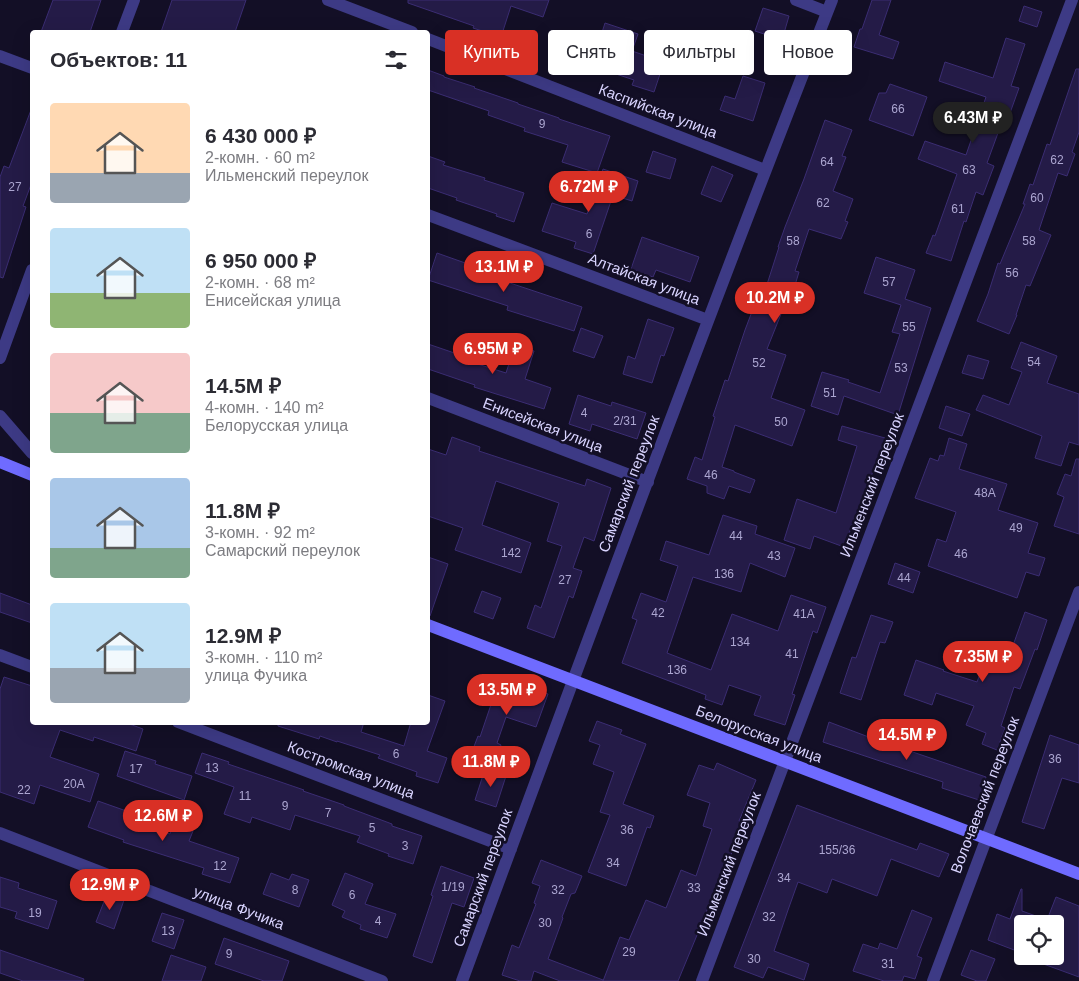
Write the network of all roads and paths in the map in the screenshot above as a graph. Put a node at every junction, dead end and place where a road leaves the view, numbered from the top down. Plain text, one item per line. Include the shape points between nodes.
1 (134, 0) edge
2 (328, 0) edge
3 (796, 0) edge
4 (1072, 0) edge
5 (830, 6) edge
6 (123, 30) edge
7 (407, 30) edge
8 (430, 39) edge
9 (0, 56) edge
10 (30, 67) edge
11 (766, 170) junction
12 (430, 216) edge
13 (30, 276) edge
14 (708, 320) junction
15 (0, 358) edge
16 (430, 399) edge
17 (0, 416) edge
18 (30, 451) edge
19 (0, 462) edge
20 (30, 474) edge
21 (648, 482) junction
22 (1079, 592) edge
23 (430, 626) edge
24 (0, 655) edge
25 (30, 666) edge
26 (573, 680) junction
27 (186, 725) edge
28 (785, 762) junction
29 (0, 833) edge
30 (986, 838) junction
31 (511, 848) junction
32 (1079, 874) edge
33 (382, 981) edge
34 (462, 981) edge
35 (702, 981) edge
36 (933, 981) edge

1 - 6 street
2 - 7 street
3 - 5 street
4 - 28 street, Ильменский переулок
5 - 11 street, Самарский переулок
8 - 11 street, Каспийская улица
9 - 10 street
11 - 14 street, Самарский переулок
12 - 14 street, Алтайская улица
13 - 15 street
14 - 21 street, Самарский переулок
16 - 21 street, Енисейская улица
17 - 18 street
19 - 20 main road
21 - 26 street, Самарский переулок
22 - 30 street, Волочаевский переулок
23 - 26 main road, Белорусская улица
24 - 25 street
26 - 28 main road, Белорусская улица
26 - 31 street, Самарский переулок
27 - 31 street, Костромская улица
28 - 30 main road, Белорусская улица
28 - 35 street, Ильменский переулок
29 - 33 street, улица Фучика
30 - 32 main road, Белорусская улица
30 - 36 street, Волочаевский переулок
31 - 34 street, Самарский переулок

